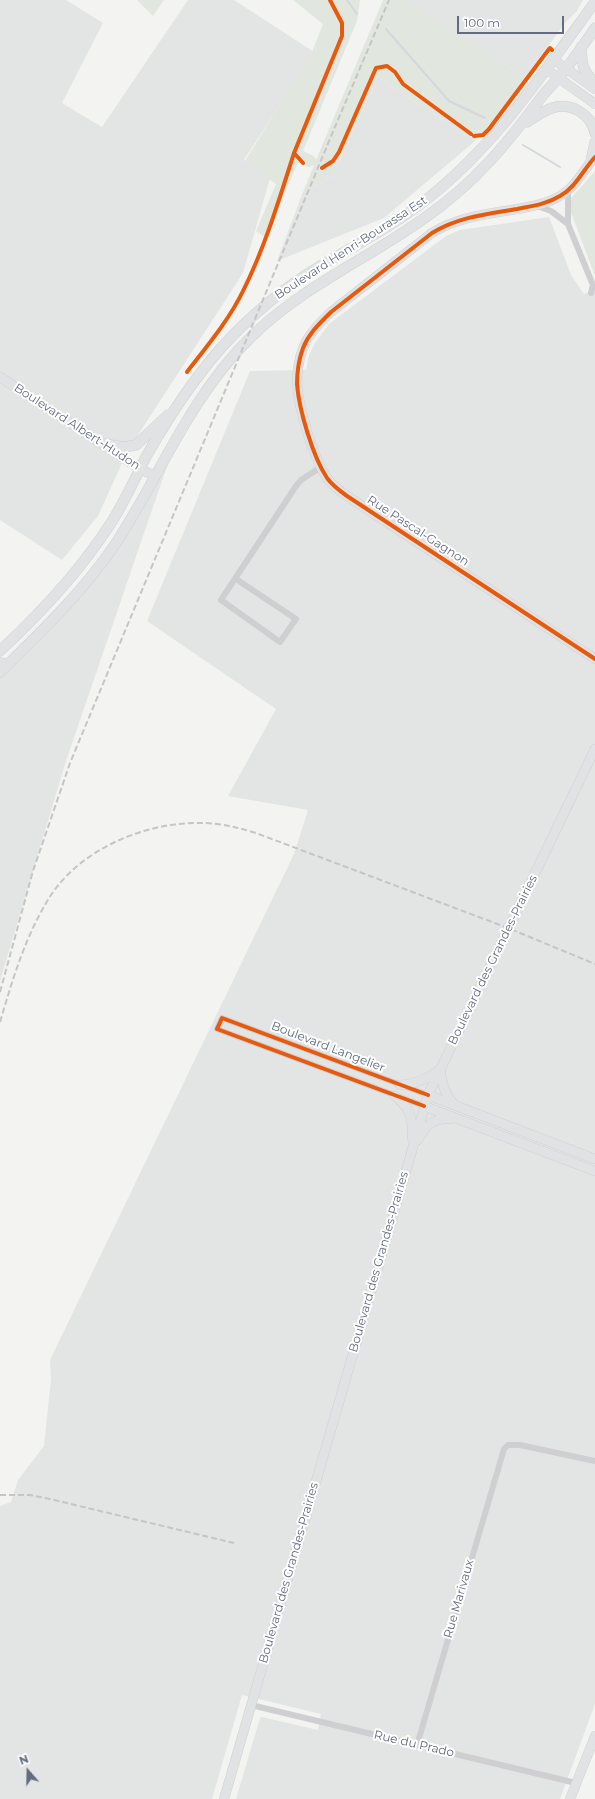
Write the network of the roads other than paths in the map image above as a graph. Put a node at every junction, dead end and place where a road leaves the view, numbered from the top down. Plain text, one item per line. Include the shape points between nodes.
1 (595, 2) edge
2 (595, 28) edge
3 (581, 47) junction
4 (553, 59) junction
5 (566, 68) junction
6 (546, 69) junction
7 (559, 78) junction
8 (595, 83) edge
9 (595, 89) edge
10 (595, 104) edge
11 (522, 125) junction
12 (595, 133) edge
13 (595, 142) edge
14 (594, 157) edge
15 (568, 190) junction
16 (536, 205) junction
17 (568, 224) junction
18 (591, 293) dead end
19 (0, 377) edge
20 (174, 410) junction
21 (104, 444) junction
22 (321, 467) junction
23 (140, 468) junction
24 (155, 476) junction
25 (236, 579) junction
26 (0, 651) edge
27 (595, 660) edge
28 (4, 663) edge
29 (0, 672) edge
30 (595, 749) edge
31 (440, 1069) junction
32 (400, 1085) junction
33 (395, 1096) junction
34 (428, 1096) junction
35 (424, 1106) junction
36 (456, 1106) junction
37 (466, 1122) junction
38 (411, 1151) junction
39 (595, 1159) edge
40 (595, 1172) edge
41 (595, 1461) edge
42 (251, 1705) junction
43 (595, 1736) edge
44 (416, 1745) junction
45 (576, 1783) junction
46 (224, 1799) edge
47 (570, 1799) edge

1 - 4 main road, Boulevard Henri-Bourassa Est
2 - 3 main road, Boulevard Henri-Bourassa Est
3 - 5 main road, Boulevard Henri-Bourassa Est
3 - 8 main road via 582,65
4 - 5 main road
4 - 6 main road, Boulevard Henri-Bourassa Est
5 - 7 main road, Boulevard Henri-Bourassa Est
5 - 9 main road
6 - 7 main road
6 - 20 main road, Boulevard Henri-Bourassa Est via 486,146 459,172 405,215 299,280 256,313 207,364
7 - 10 main road
7 - 11 main road, Boulevard Henri-Bourassa Est
11 - 12 main road via 542,112 564,106 587,116
11 - 24 main road, Boulevard Henri-Bourassa Est via 488,165 437,210 292,302 250,338 202,394
13 - 14 main road
14 - 15 main road
15 - 16 main road via 554,199
15 - 17 street
16 - 17 street via 555,213
16 - 22 main road, Rue Pascal-Gagnon via 471,217 432,233 331,312 317,326 303,348 297,384 301,409
17 - 18 street via 592,285
19 - 21 main road, Boulevard Albert-Hudon
20 - 21 main road via 136,445 124,447
20 - 23 main road, Boulevard Henri-Bourassa Est
21 - 23 main road, Boulevard Albert-Hudon
22 - 25 street via 296,486
22 - 27 main road, Rue Pascal-Gagnon via 329,480 347,496
23 - 24 main road, Boulevard Albert-Hudon
23 - 26 main road, Boulevard Henri-Bourassa Est via 122,506 84,562
24 - 28 main road, Boulevard Henri-Bourassa Est via 92,576 59,614
25 - 25 street via 221,600 280,642 296,619
28 - 29 main road, Boulevard Henri-Bourassa Est
30 - 31 main road, Boulevard des Grandes-Prairies
31 - 32 main road via 424,1080
31 - 34 main road, Boulevard des Grandes-Prairies
31 - 36 main road via 442,1084 448,1098
32 - 33 street, Boulevard Langelier via 222,1018 217,1029
32 - 34 street, Boulevard Langelier
33 - 35 street, Boulevard Langelier
33 - 38 main road via 410,1112
34 - 35 main road, Boulevard des Grandes-Prairies
34 - 36 main road, Boulevard Langelier
35 - 37 main road, Boulevard Langelier
35 - 38 main road, Boulevard des Grandes-Prairies
36 - 39 main road, Boulevard Langelier
37 - 38 main road via 447,1119 432,1121 421,1133
37 - 40 main road, Boulevard Langelier
38 - 42 main road, Boulevard des Grandes-Prairies
41 - 44 street, Rue Marivaux via 514,1444 508,1445 501,1454
42 - 44 street, Rue du Prado
42 - 46 main road, Boulevard des Grandes-Prairies
43 - 45 main road
44 - 45 street, Rue du Prado
45 - 47 main road

